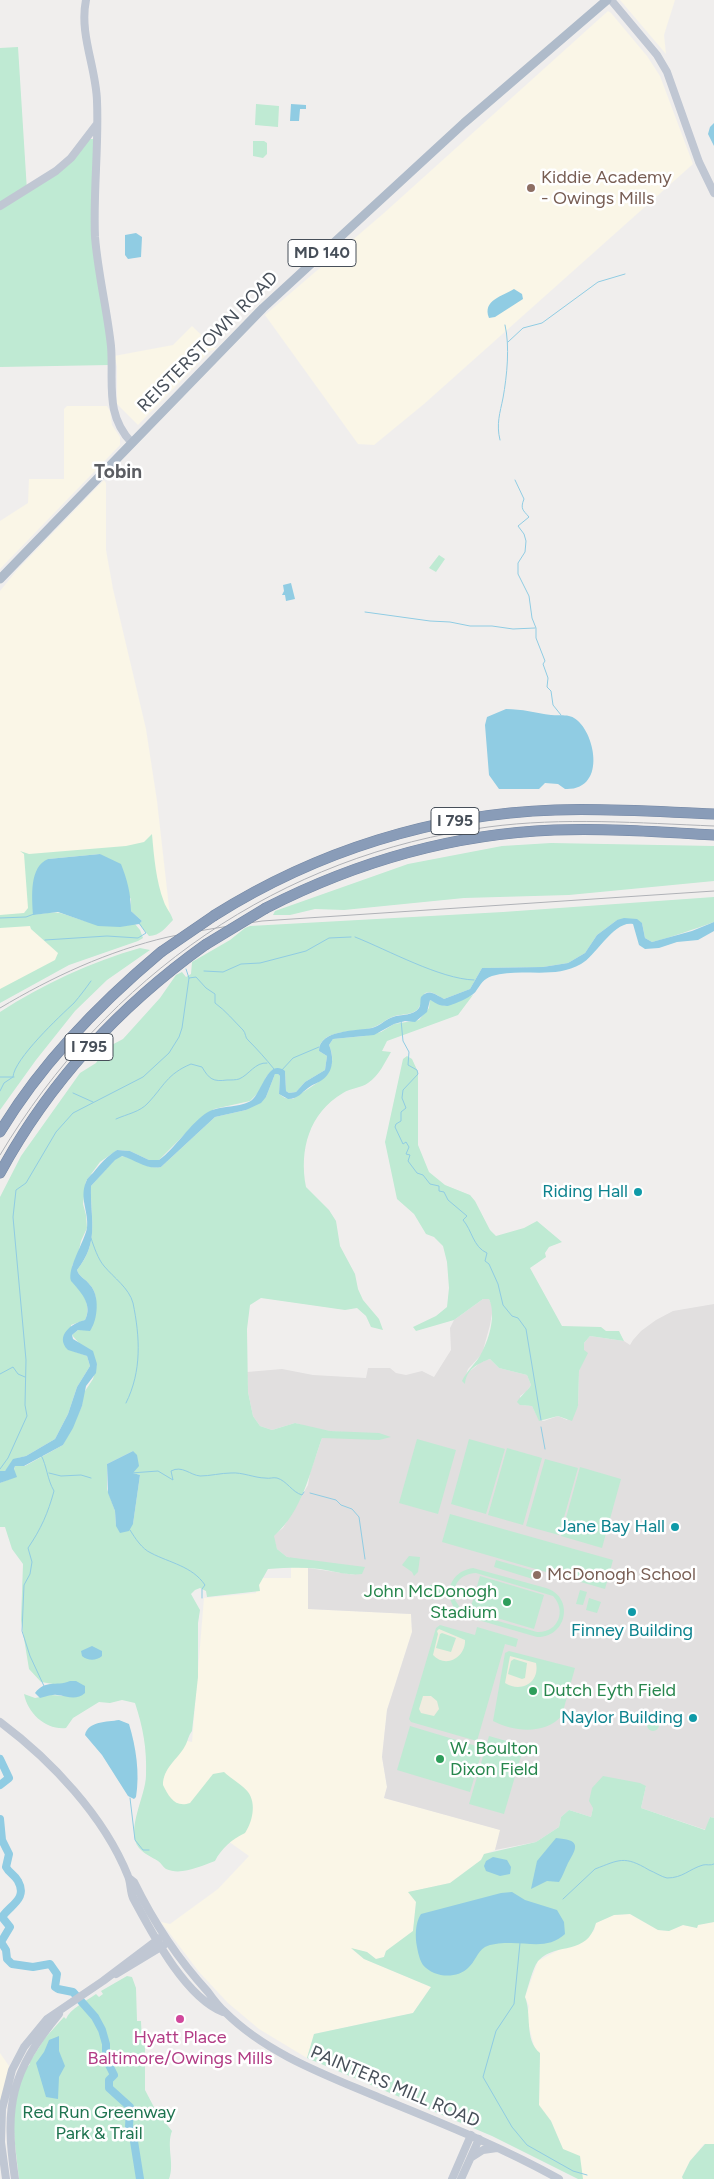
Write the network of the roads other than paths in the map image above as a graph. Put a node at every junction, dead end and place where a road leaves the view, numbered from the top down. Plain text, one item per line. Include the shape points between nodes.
1 (86, 0) edge
2 (609, 0) edge
3 (97, 124) junction
4 (714, 192) edge
5 (0, 206) edge
6 (132, 443) junction
7 (0, 579) edge
8 (714, 814) edge
9 (714, 834) edge
10 (0, 1132) edge
11 (0, 1173) edge
12 (0, 1722) edge
13 (162, 1941) junction
14 (63, 2009) junction
15 (471, 2135) junction
16 (0, 2138) edge
17 (9, 2138) junction
18 (479, 2139) junction
19 (497, 2148) junction
20 (470, 2158) junction
21 (6, 2179) edge
22 (15, 2179) edge
23 (452, 2179) edge
24 (461, 2179) edge
25 (559, 2179) edge

1 - 3 main road via 84,30 96,84
2 - 4 main road via 657,55 667,72 699,162
2 - 6 main road, REISTERSTOWN ROAD / MD 140 via 464,123 304,269
3 - 5 main road via 71,158 56,171
3 - 6 main road via 95,235 111,348 113,408 118,425
6 - 7 main road, REISTERSTOWN ROAD / MD 140
8 - 10 highway, I 795, bridge via 555,810 485,816 393,835 333,855 277,879 215,915 161,952 116,991 63,1045
9 - 11 highway, I 795, bridge via 556,830 468,839 370,863 266,908 205,945 152,985 85,1051 34,1117
12 - 13 main road, PAINTERS MILL ROAD via 66,1782 134,1882
13 - 14 main road
13 - 15 main road, PAINTERS MILL ROAD via 197,1993 266,2043 310,2068
14 - 16 main road via 37,2029 18,2059 4,2095
14 - 17 main road via 36,2042 20,2073 11,2104
15 - 18 main road, PAINTERS MILL ROAD
15 - 23 main road
16 - 17 main road
16 - 21 main road
17 - 22 main road
18 - 19 main road, PAINTERS MILL ROAD
18 - 20 main road
19 - 20 main road via 483,2150
19 - 25 main road, PAINTERS MILL ROAD
20 - 24 main road

